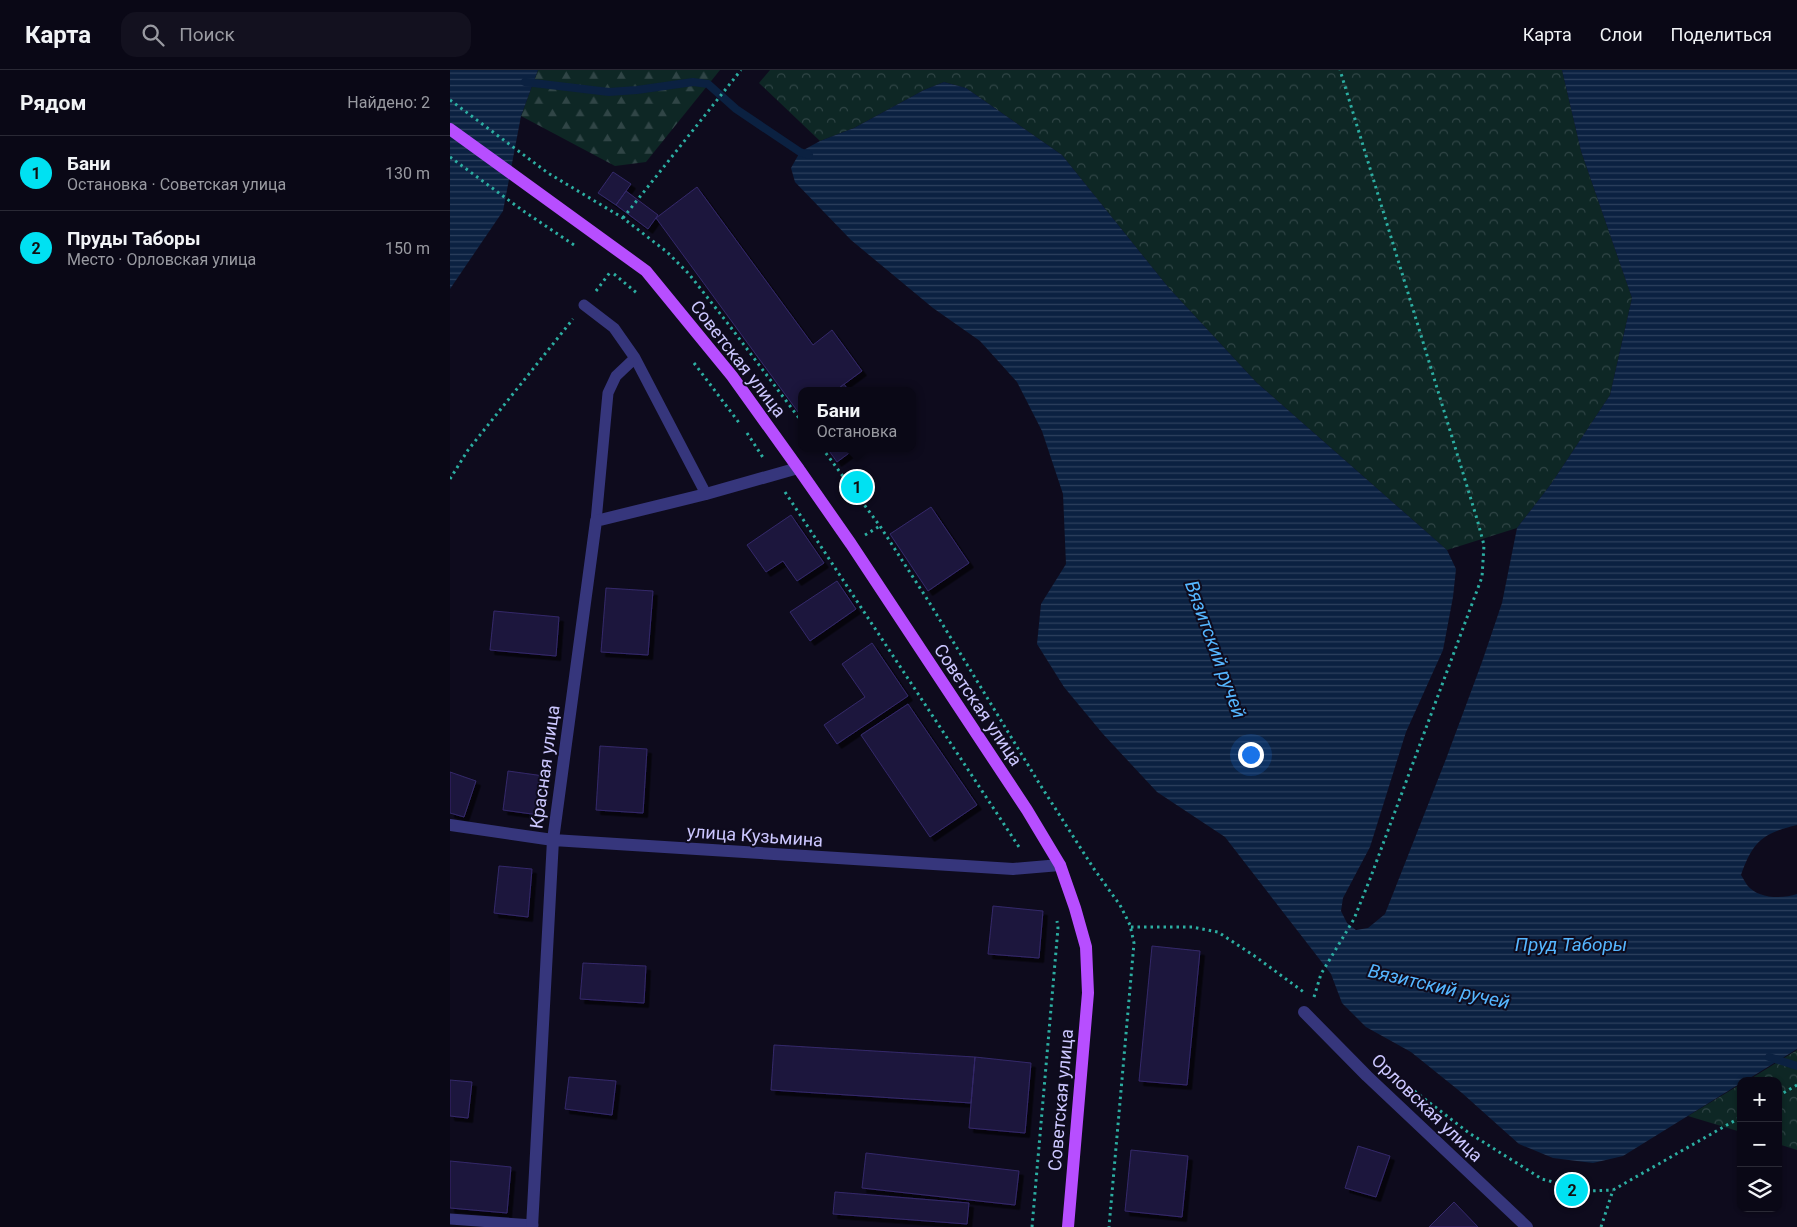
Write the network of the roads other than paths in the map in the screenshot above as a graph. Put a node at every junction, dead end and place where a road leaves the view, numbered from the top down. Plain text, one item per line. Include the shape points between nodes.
1 (450, 129) edge
2 (584, 305) road end
3 (635, 358) junction
4 (798, 468) junction
5 (706, 494) junction
6 (596, 521) junction
7 (450, 825) edge
8 (553, 840) junction
9 (1060, 865) junction
10 (1304, 1012) dead end
11 (450, 1219) edge
12 (532, 1226) edge
13 (1068, 1227) edge
14 (1527, 1227) edge

1 - 4 main road, Советская улица via 646,271 732,376
2 - 3 lane via 614,328
3 - 5 lane
3 - 6 lane via 616,376 608,393
4 - 5 street
4 - 9 main road, Советская улица via 1027,810
5 - 6 street
6 - 8 street, Красная улица
7 - 8 street, улица Кузьмина
8 - 9 street, улица Кузьмина via 1013,869
8 - 12 street, Красная улица
9 - 13 main road, Советская улица via 1086,947 1088,993
10 - 14 street, Орловская улица
11 - 12 lane

